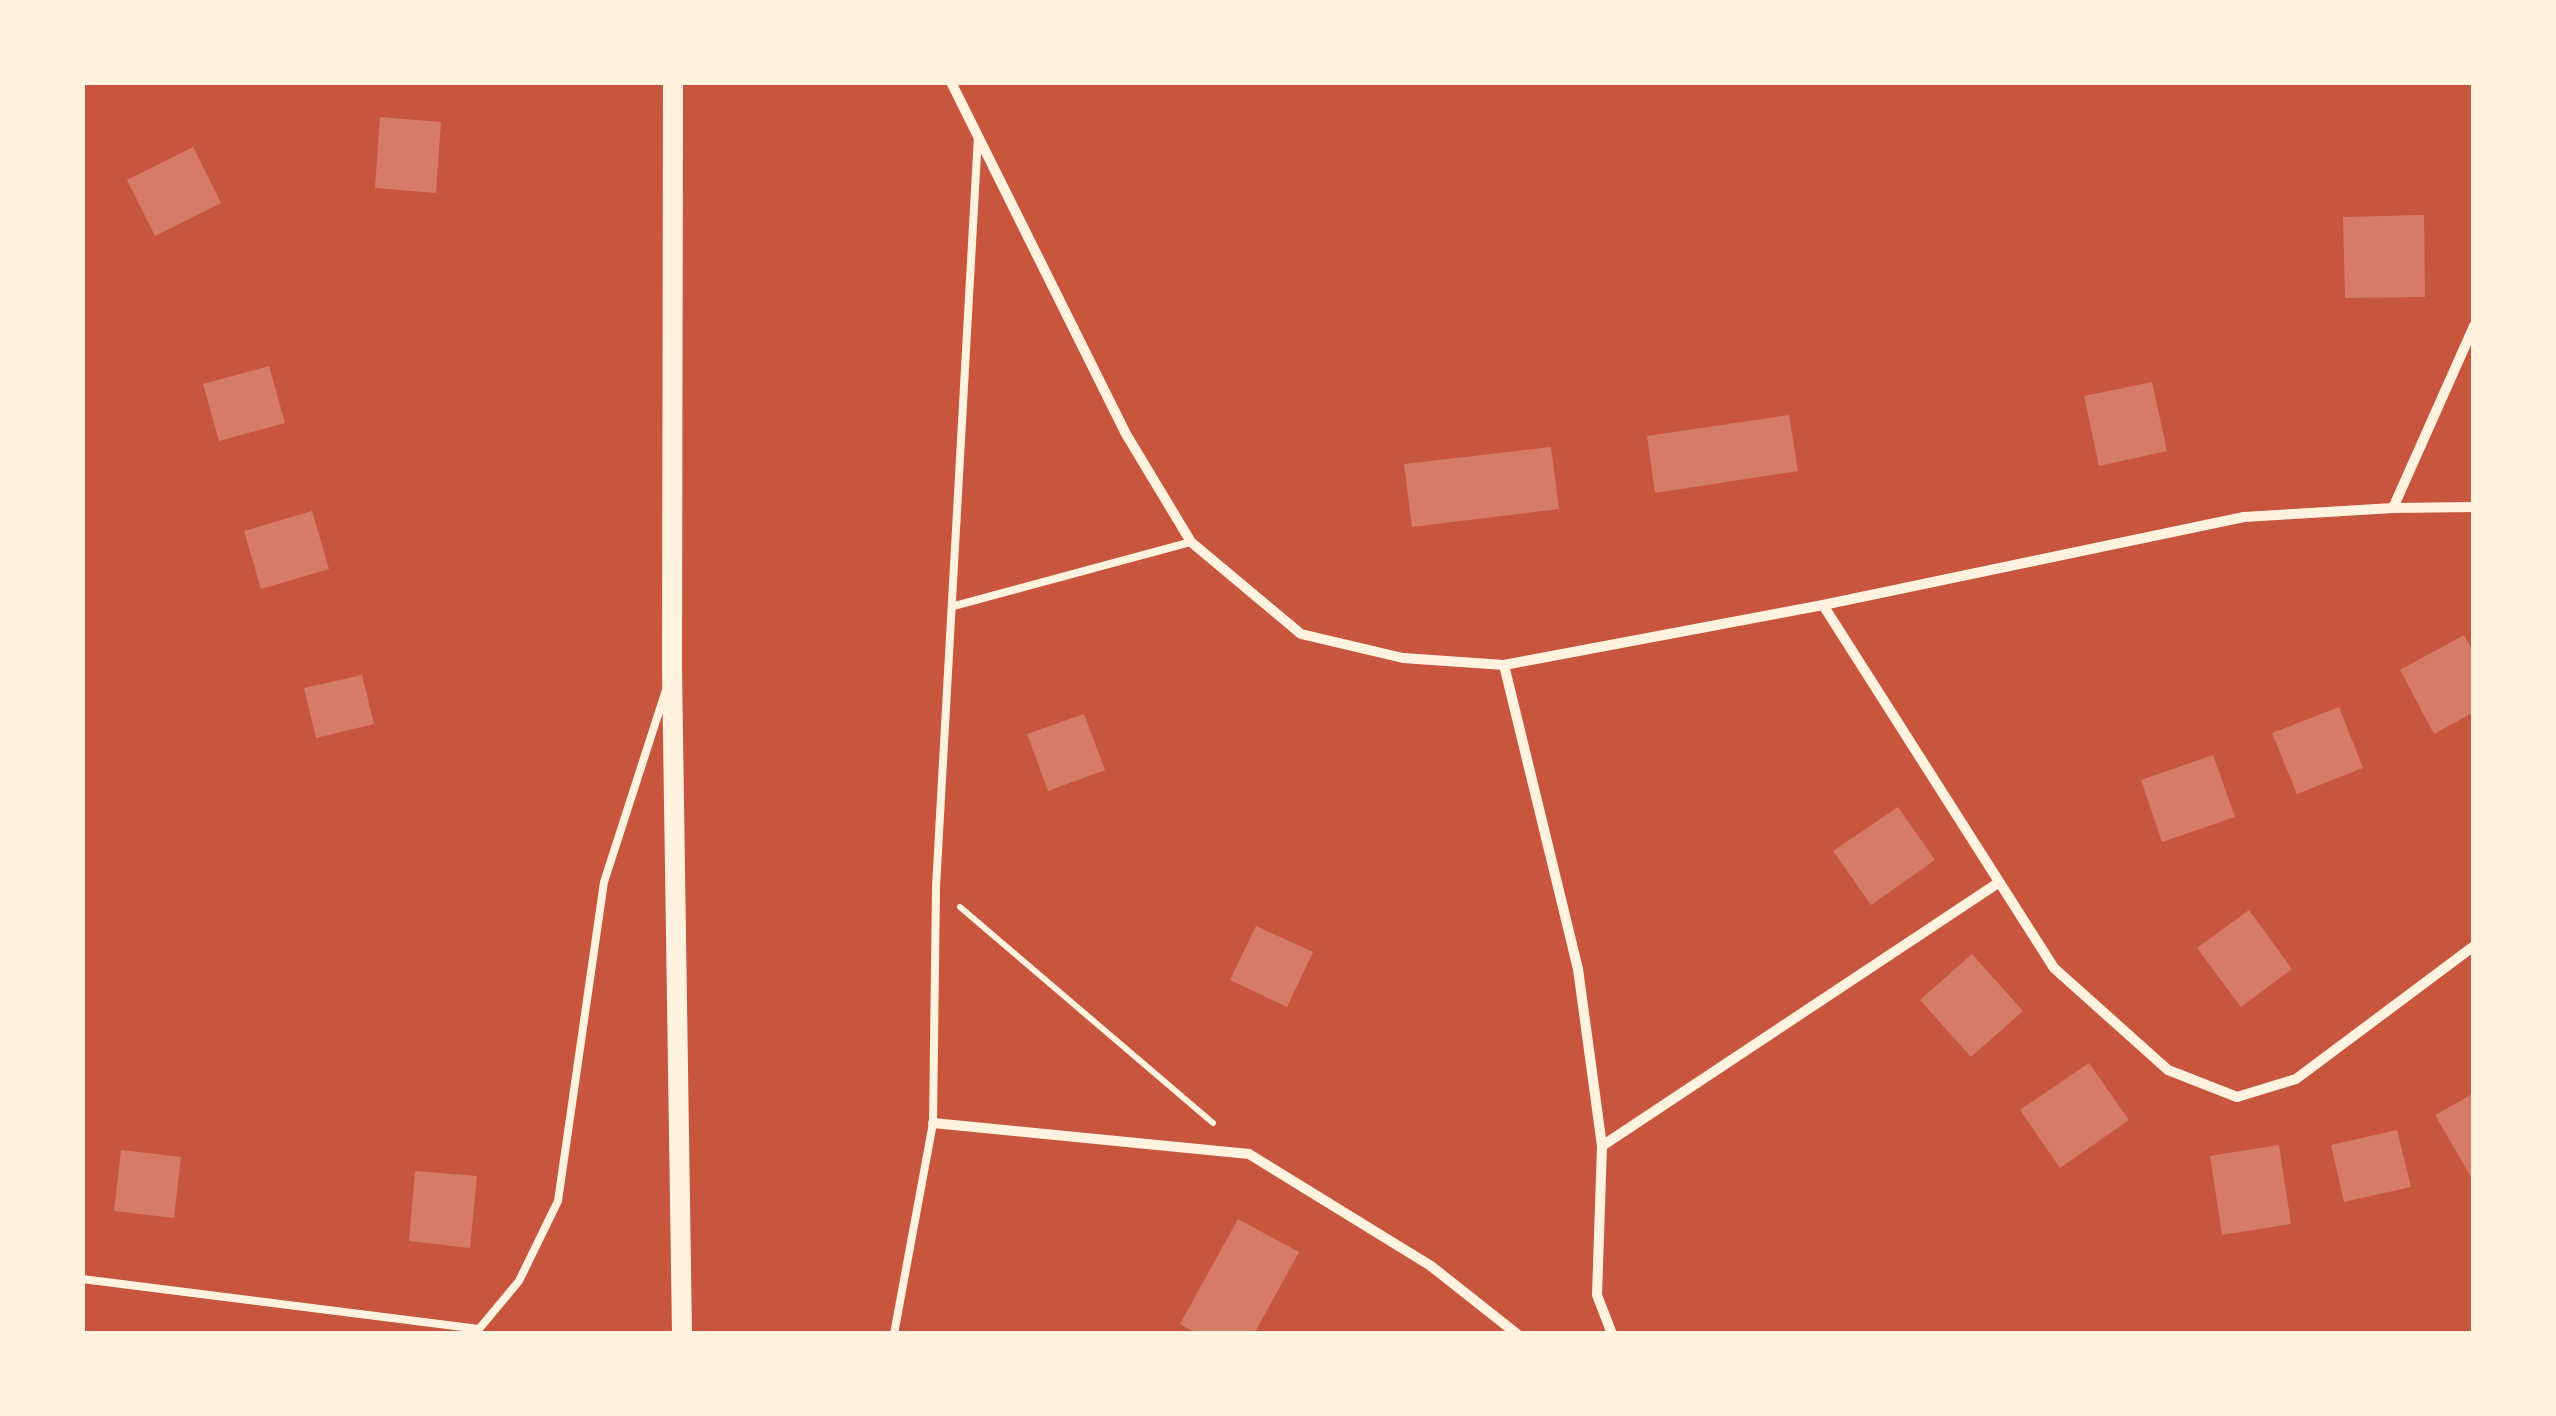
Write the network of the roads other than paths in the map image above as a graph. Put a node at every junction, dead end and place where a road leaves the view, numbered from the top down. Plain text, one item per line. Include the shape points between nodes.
1 (673, 82) edge
2 (951, 82) edge
3 (978, 136) junction
4 (2474, 326) edge
5 (2474, 507) edge
6 (2393, 508) junction
7 (1192, 542) junction
8 (1822, 605) junction
9 (954, 606) junction
10 (1504, 666) junction
11 (672, 669) junction
12 (1998, 883) junction
13 (2474, 946) edge
14 (933, 1123) junction
15 (1602, 1146) junction
16 (82, 1279) edge
17 (682, 1334) edge
18 (894, 1334) edge
19 (1517, 1334) edge
20 (1612, 1334) edge

1 - 11 main road
2 - 3 street
3 - 7 street via 1126,434
3 - 9 lane
4 - 6 street
5 - 6 street
6 - 8 street via 2244,517
7 - 9 lane
7 - 10 street via 1301,634 1403,658
8 - 10 street
8 - 12 street
9 - 14 lane via 936,887
10 - 15 street via 1578,969
11 - 16 lane via 604,882 558,1201 519,1281 479,1329
11 - 17 main road
12 - 13 street via 2054,968 2110,1020 2168,1070 2238,1097 2296,1079
12 - 15 street
14 - 18 lane
14 - 19 street via 1250,1154 1432,1266
15 - 20 street via 1597,1295

